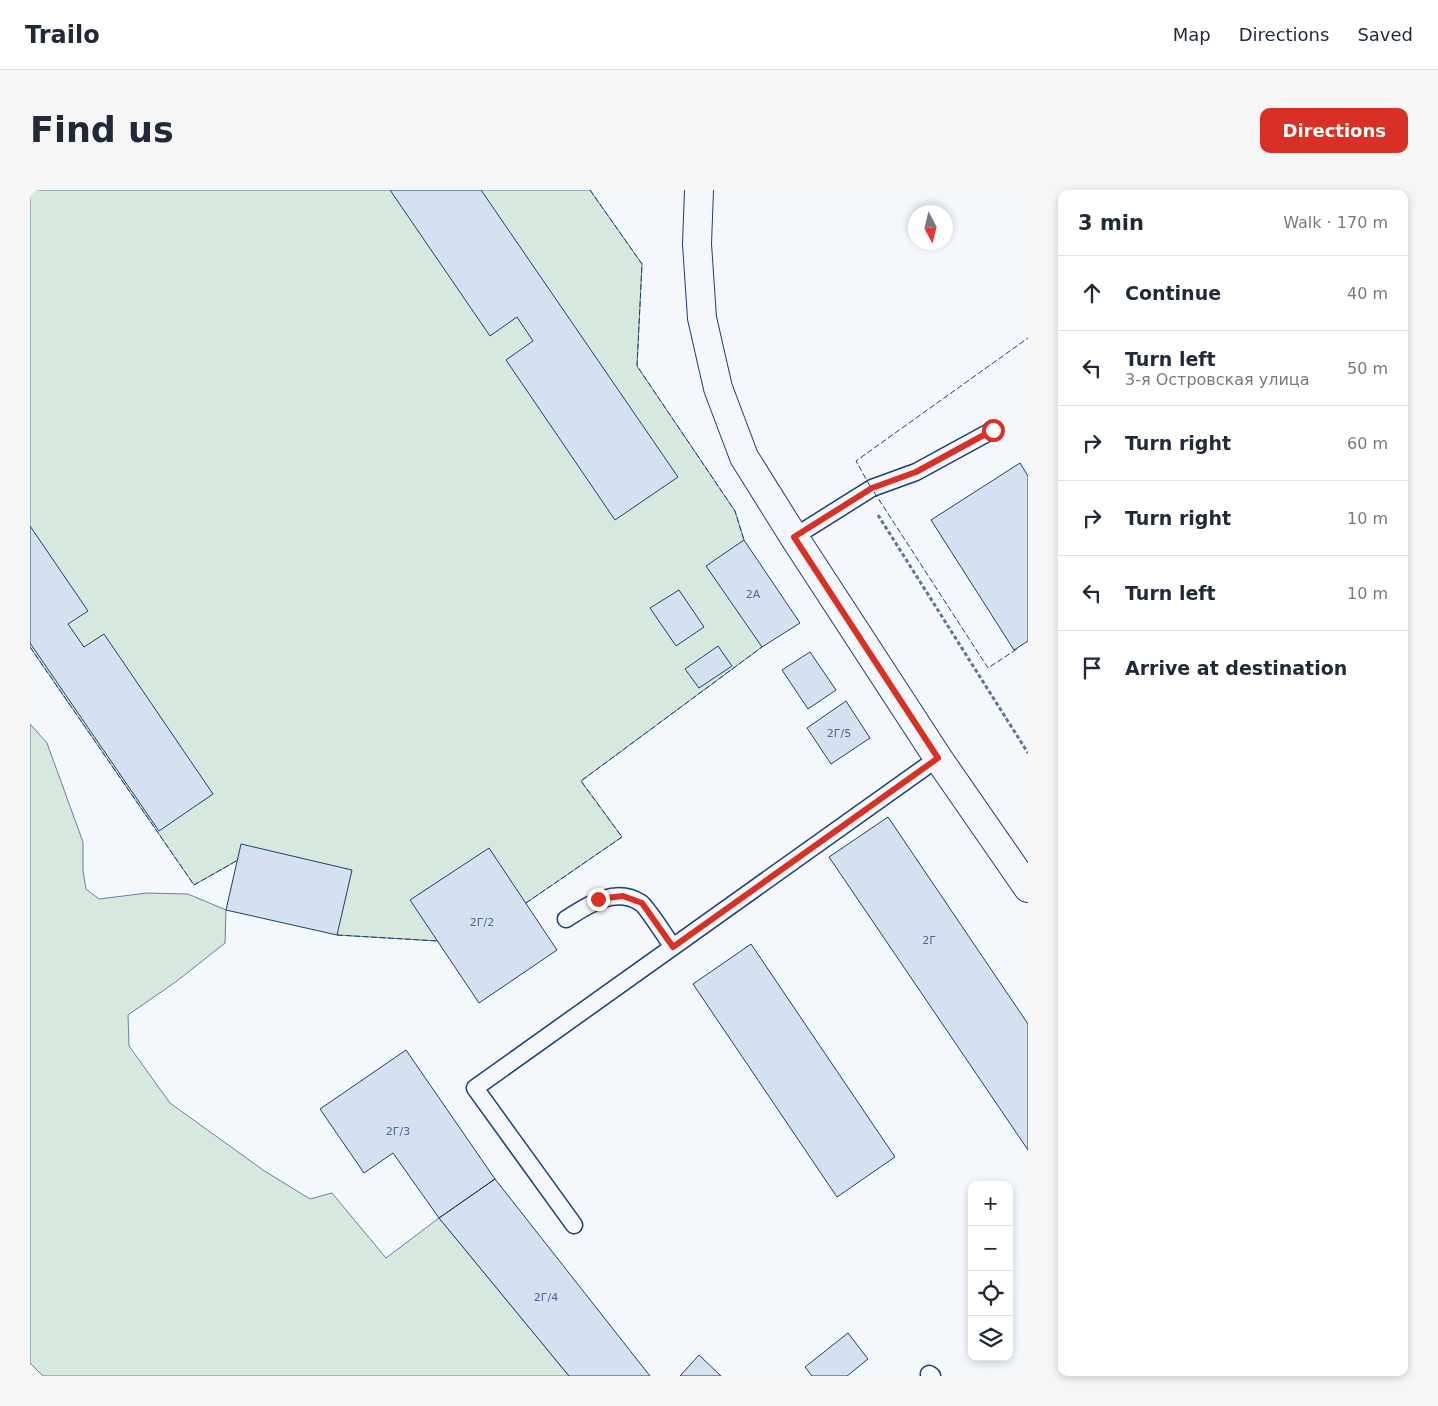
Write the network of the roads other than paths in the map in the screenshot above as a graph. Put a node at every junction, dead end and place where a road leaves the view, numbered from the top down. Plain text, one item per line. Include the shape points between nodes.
1 (699, 190) edge
2 (993, 430) dead end
3 (794, 537) junction
4 (938, 758) junction
5 (1028, 888) edge
6 (566, 919) dead end
7 (673, 947) junction
8 (574, 1225) dead end

1 - 3 street via 697,244 702,318 718,388 744,457
2 - 3 lane via 916,472 872,488
3 - 4 street
4 - 5 street
4 - 7 lane
6 - 7 lane via 598,899 623,896 642,903
7 - 8 lane via 475,1088

